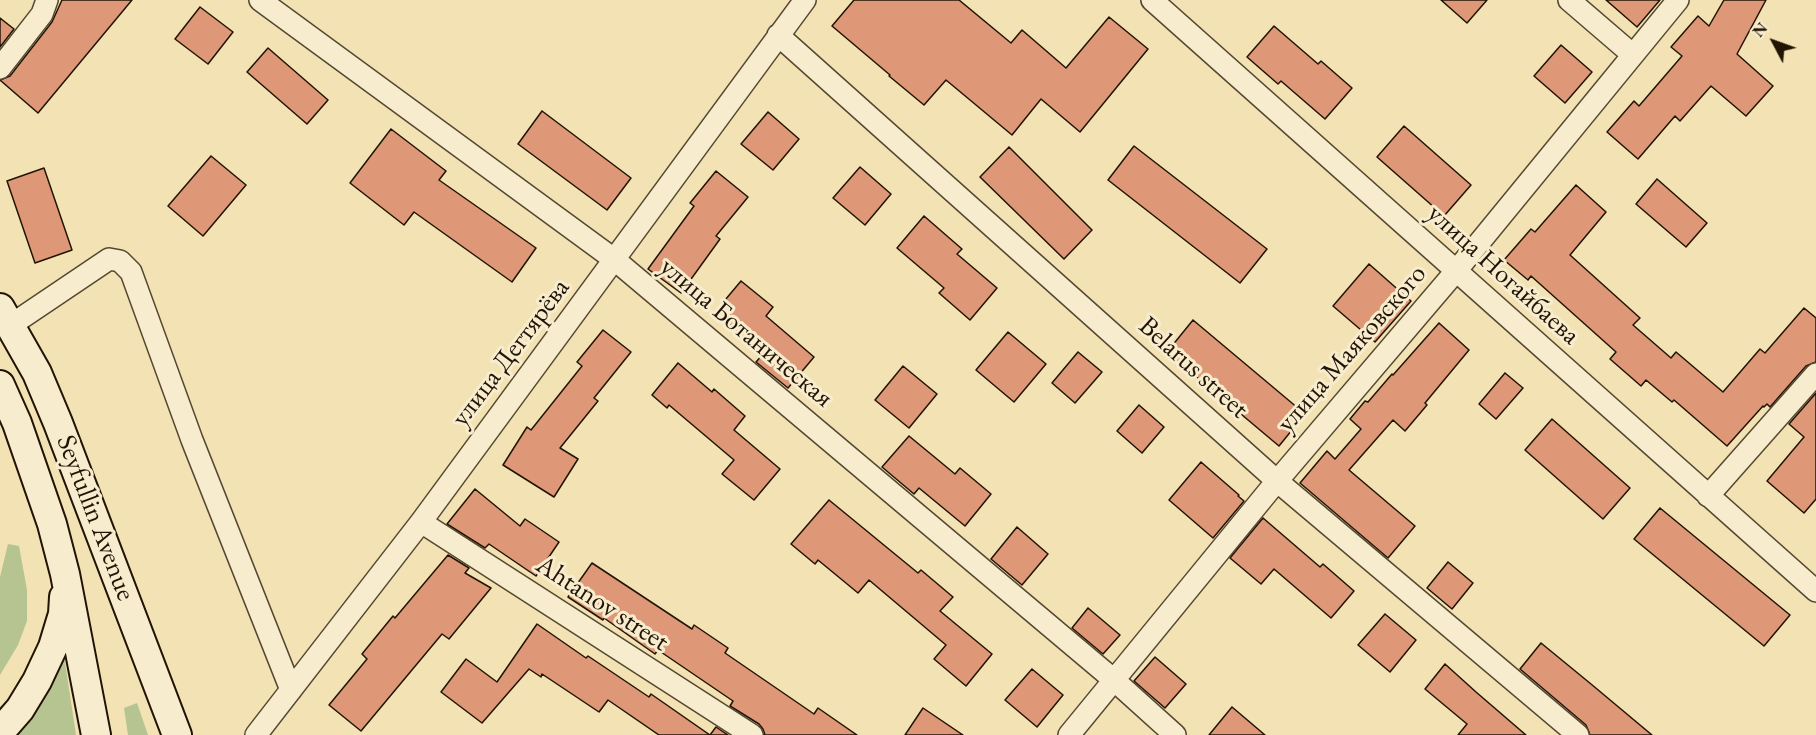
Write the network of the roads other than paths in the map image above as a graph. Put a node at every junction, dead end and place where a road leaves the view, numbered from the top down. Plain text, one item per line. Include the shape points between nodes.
1 (47, 0) edge
2 (260, 0) edge
3 (805, 0) edge
4 (1152, 0) edge
5 (1569, 0) edge
6 (1678, 0) edge
7 (778, 35) junction
8 (1633, 55) junction
9 (0, 68) edge
10 (615, 260) junction
11 (1456, 271) junction
12 (5, 316) edge
13 (1816, 374) edge
14 (0, 385) edge
15 (1277, 481) junction
16 (1708, 496) junction
17 (421, 522) junction
18 (66, 574) junction
19 (1816, 591) edge
20 (1114, 680) junction
21 (291, 690) junction
22 (0, 732) edge
23 (96, 735) edge
24 (177, 735) edge
25 (256, 735) edge
26 (752, 735) edge
27 (1069, 735) edge
28 (1175, 735) edge
29 (1578, 735) edge

1 - 9 street via 42,14
2 - 10 street, улица Ботаническая
3 - 7 street, улица Дегтярёва
4 - 11 street, улица Ногайбаева
5 - 8 street
6 - 8 street, улица Маяковского
7 - 10 street, улица Дегтярёва
7 - 15 street, Belarus street
8 - 11 street, улица Маяковского
10 - 17 street, улица Дегтярёва
10 - 20 street, улица Ботаническая
11 - 15 street, улица Маяковского
11 - 16 street, улица Ногайбаева
12 - 21 street via 109,259 120,261 131,272 192,440
12 - 24 main road, Seyfullin Avenue via 37,373 58,423
13 - 16 street
14 - 18 main road, Seyfullin Avenue via 38,477
15 - 20 street, улица Маяковского
15 - 29 street, Belarus street
16 - 19 street, улица Ногайбаева
17 - 21 street, улица Дегтярёва
17 - 26 street, Ahtanov street
18 - 22 main road via 63,614 53,647 20,710
18 - 23 main road, Seyfullin Avenue
20 - 27 street, улица Маяковского
20 - 28 street, улица Ботаническая
21 - 25 street, улица Дегтярёва

